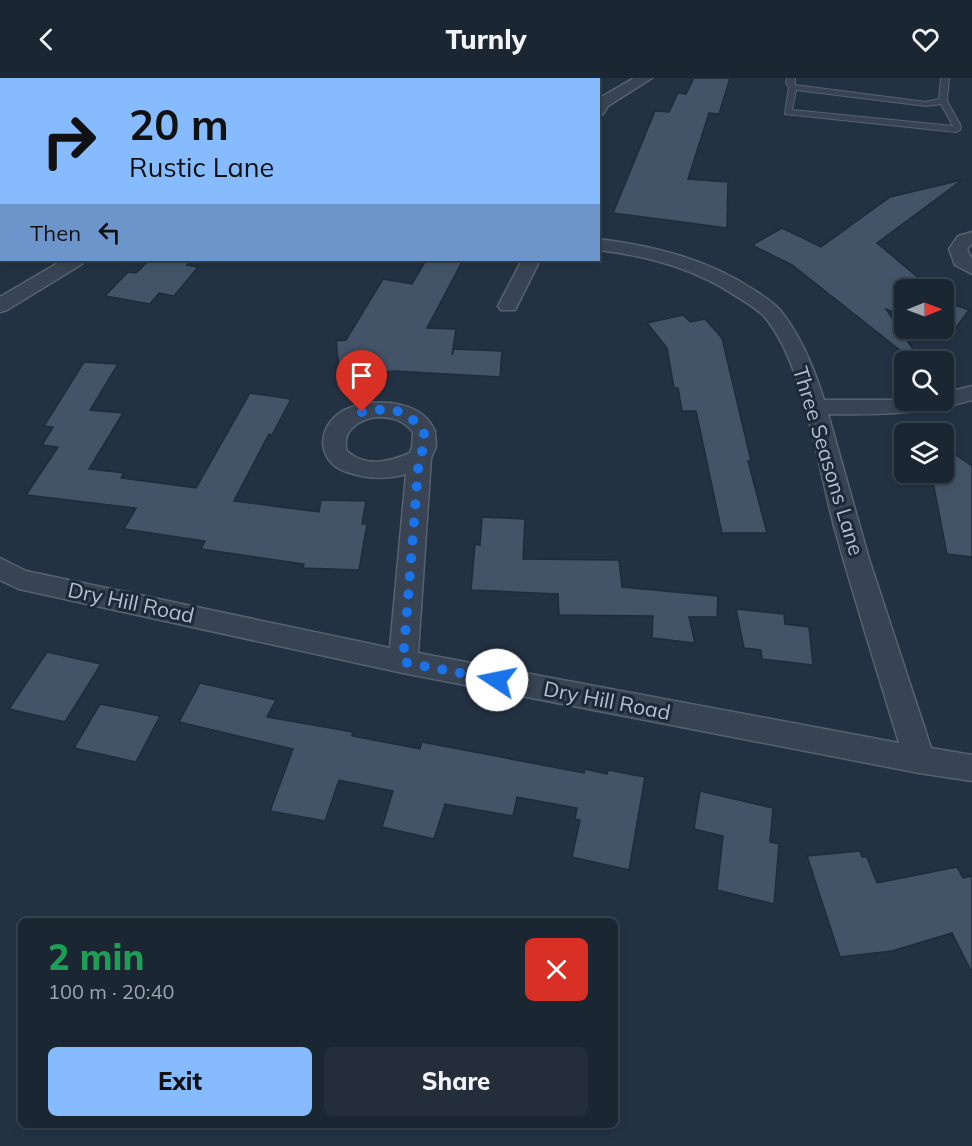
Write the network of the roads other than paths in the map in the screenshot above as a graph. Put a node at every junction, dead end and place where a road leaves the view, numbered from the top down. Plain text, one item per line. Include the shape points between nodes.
1 (645, 78) edge
2 (791, 78) edge
3 (945, 78) edge
4 (793, 87) junction
5 (943, 101) junction
6 (600, 108) edge
7 (972, 238) edge
8 (600, 244) edge
9 (73, 261) edge
10 (530, 261) edge
11 (972, 268) edge
12 (0, 306) edge
13 (508, 306) dead end
14 (972, 393) edge
15 (815, 407) junction
16 (419, 458) dead end
17 (0, 568) edge
18 (403, 662) junction
19 (919, 760) junction
20 (972, 768) edge

1 - 6 street
2 - 4 lane
3 - 5 lane
4 - 5 lane via 926,104
4 - 5 lane via 788,112 956,130
7 - 11 street via 958,249 962,261
8 - 15 street, Three Seasons Lane via 641,248 696,266 741,290 771,312 798,358
9 - 12 street
10 - 13 street
14 - 15 street via 912,406
15 - 19 street, Three Seasons Lane
16 - 18 street
17 - 18 street, Dry Hill Road via 19,579
18 - 19 street, Dry Hill Road
19 - 20 street, Dry Hill Road

